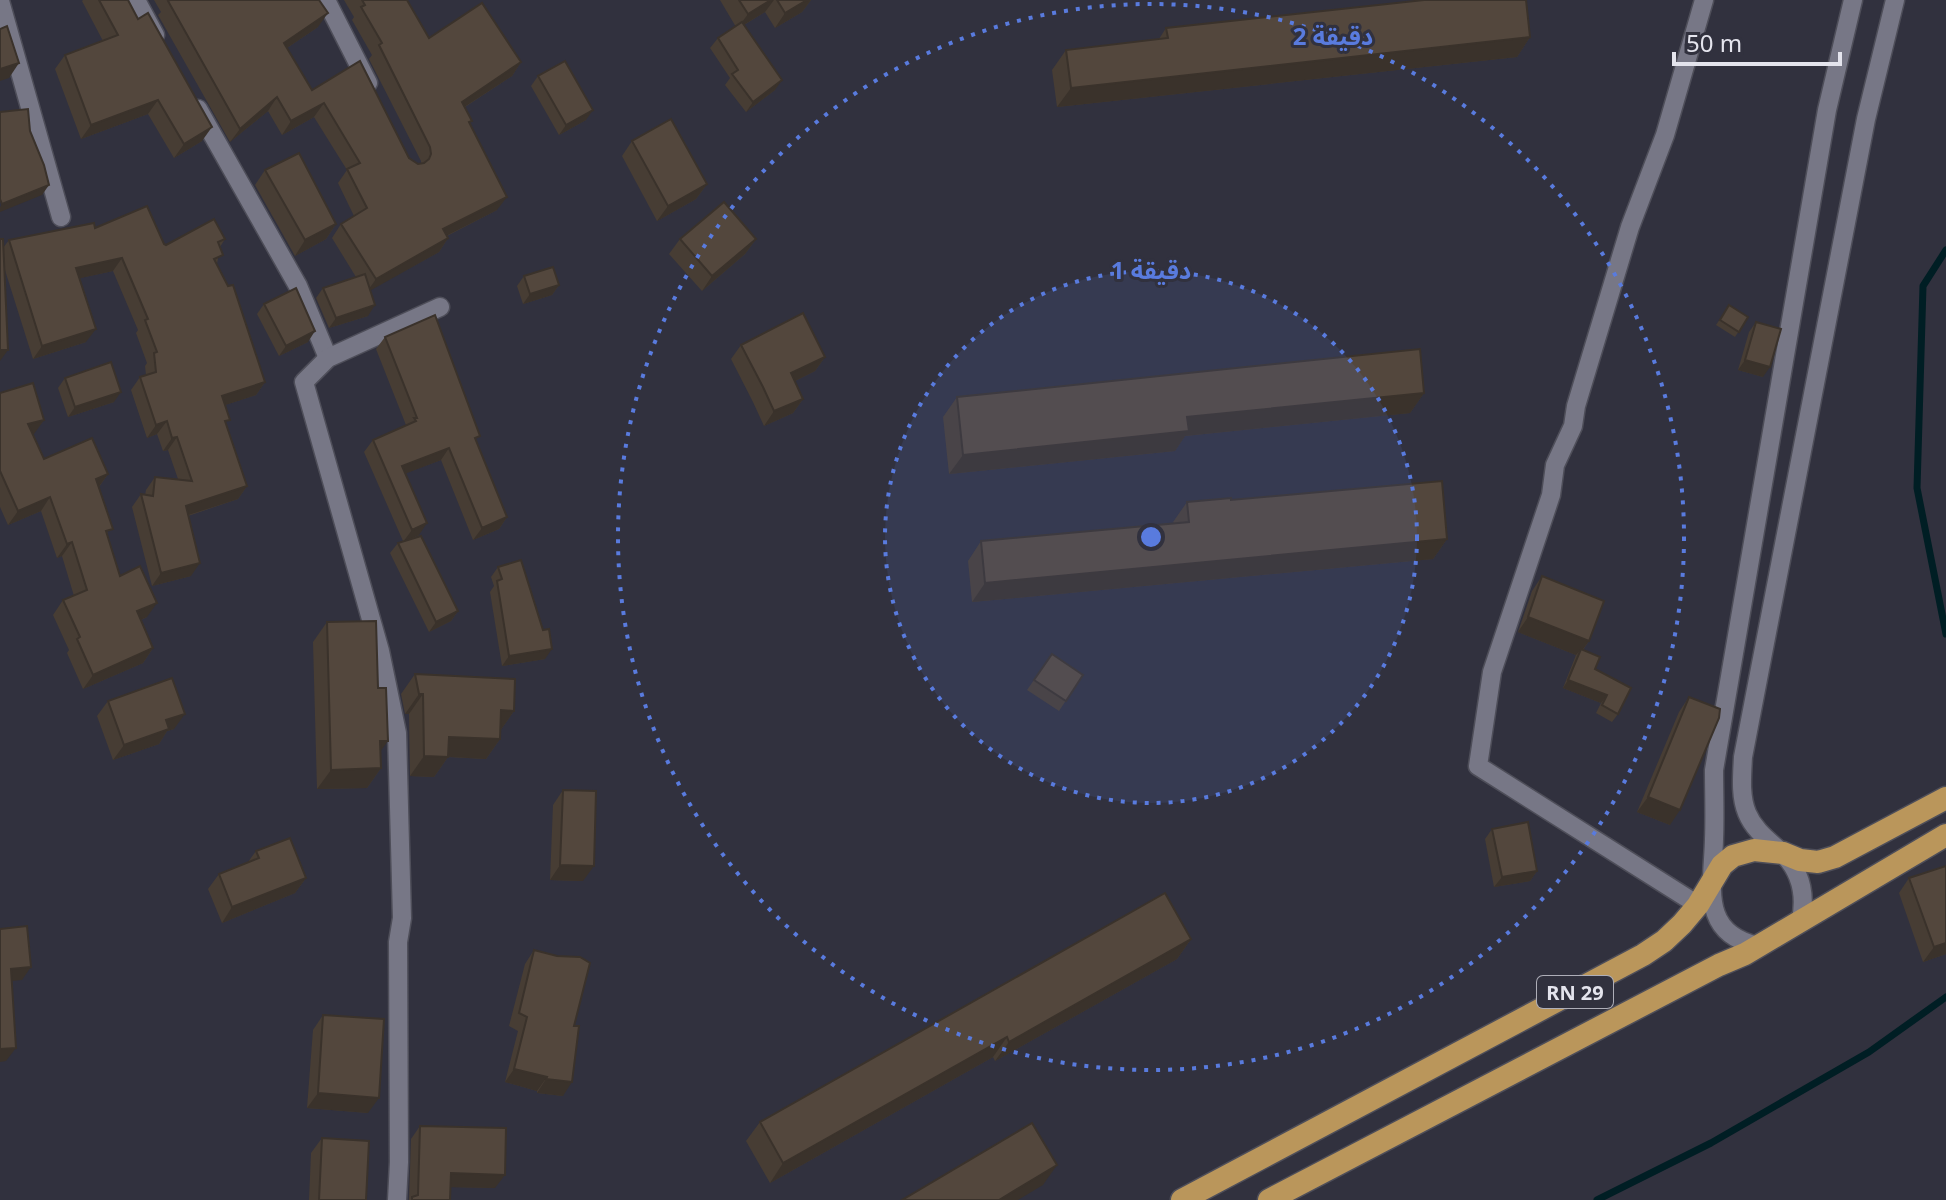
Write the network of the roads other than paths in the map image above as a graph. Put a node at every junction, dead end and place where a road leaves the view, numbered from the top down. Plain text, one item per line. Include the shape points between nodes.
1 (136, 0) edge
2 (326, 0) edge
3 (1704, 0) edge
4 (1853, 0) edge
5 (1895, 0) edge
6 (0, 1) edge
7 (167, 54) edge
8 (190, 95) edge
9 (375, 97) edge
10 (61, 217) dead end
11 (440, 307) dead end
12 (328, 358) junction
13 (1946, 798) edge
14 (1946, 835) edge
15 (1783, 853) junction
16 (1712, 883) junction
17 (1698, 905) junction
18 (1801, 920) junction
19 (1758, 946) junction
20 (397, 1200) edge
21 (1182, 1200) edge
22 (1269, 1200) edge

1 - 7 street
2 - 9 street
3 - 17 street via 1492,672 1478,766
4 - 16 street via 1827,110 1714,770
5 - 15 street via 1866,119 1743,757 1746,812
6 - 10 street
8 - 12 street via 298,286
11 - 12 street
12 - 20 street via 304,382 380,651 397,733 402,918
13 - 15 highway, RN 29 via 1835,857 1818,862
14 - 18 highway, RN 29
15 - 16 highway, RN 29 via 1754,850 1733,856
15 - 18 street via 1803,891
16 - 17 highway, RN 29
16 - 19 street via 1711,896 1725,930
17 - 21 highway, RN 29 via 1643,955
18 - 19 highway, RN 29
19 - 22 highway, RN 29

